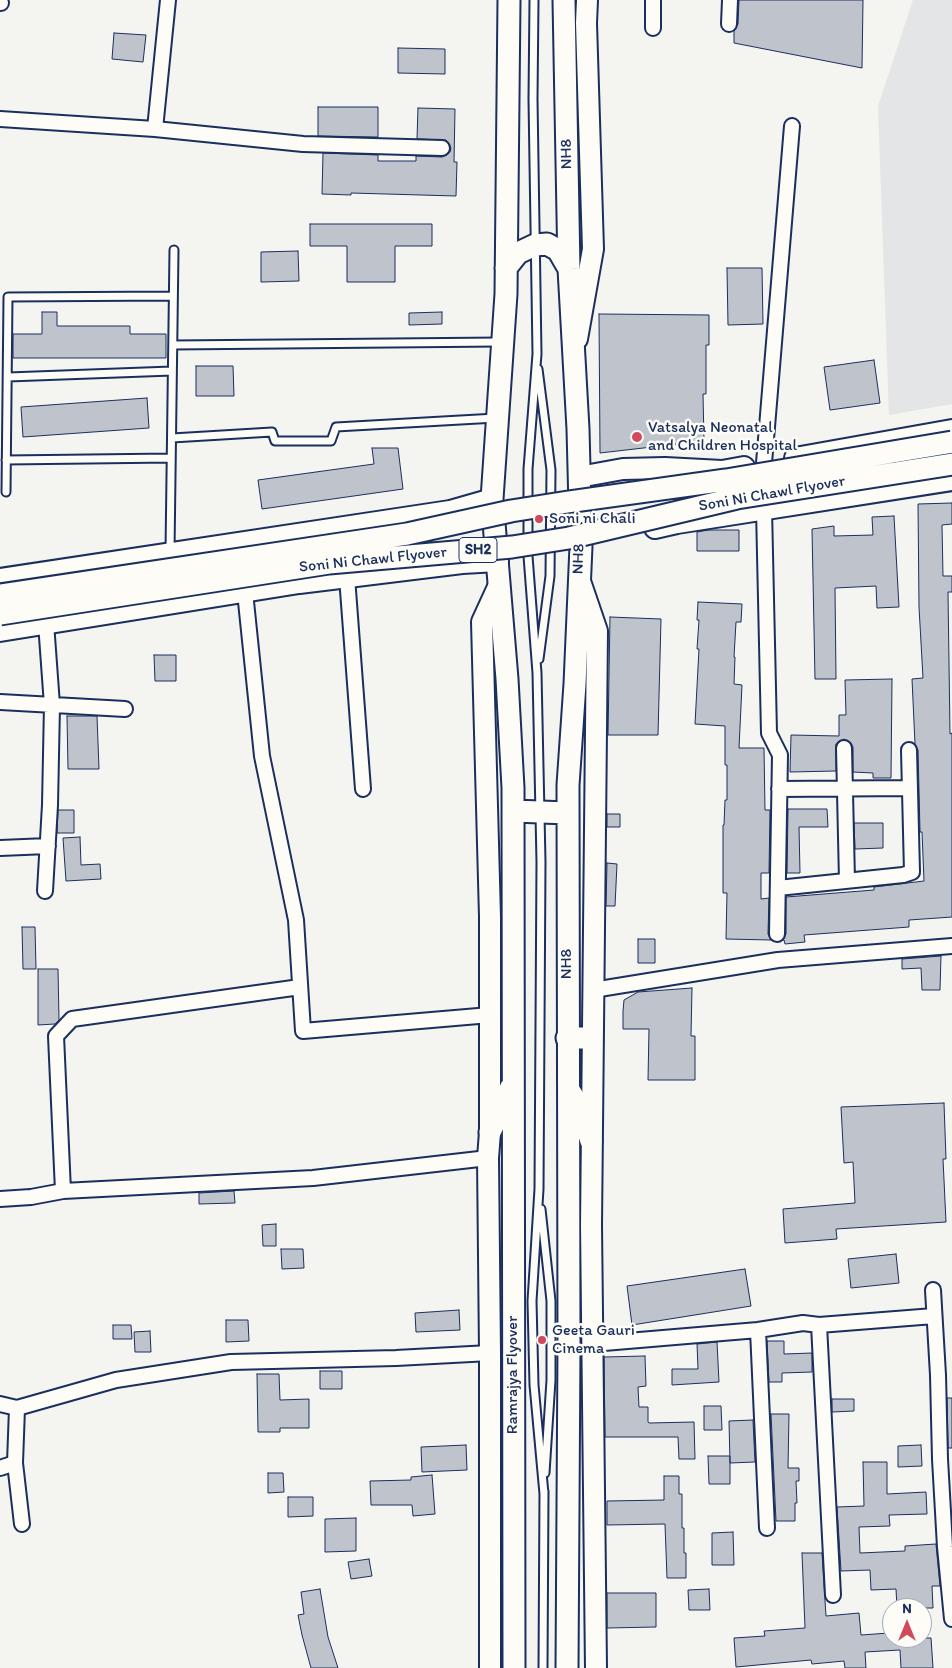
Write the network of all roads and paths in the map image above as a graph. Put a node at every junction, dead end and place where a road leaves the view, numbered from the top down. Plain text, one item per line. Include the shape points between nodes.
1 (168, 0) edge
2 (509, 0) edge
3 (534, 0) edge
4 (564, 0) edge
5 (587, 0) edge
6 (653, 0) edge
7 (730, 0) edge
8 (729, 24) dead end
9 (653, 28) dead end
10 (0, 119) edge
11 (792, 126) dead end
12 (155, 129) junction
13 (442, 148) dead end
14 (535, 245) junction
15 (174, 250) dead end
16 (506, 268) junction
17 (569, 269) junction
18 (173, 296) junction
19 (503, 342) junction
20 (173, 345) junction
21 (537, 354) junction
22 (574, 357) junction
23 (172, 371) junction
24 (8, 377) junction
25 (497, 427) junction
26 (952, 430) edge
27 (172, 438) junction
28 (952, 442) edge
29 (171, 458) junction
30 (6, 460) junction
31 (764, 463) junction
32 (952, 464) edge
33 (579, 477) junction
34 (952, 480) edge
35 (6, 492) dead end
36 (492, 499) junction
37 (764, 509) junction
38 (581, 546) junction
39 (170, 554) junction
40 (498, 561) junction
41 (347, 577) junction
42 (579, 577) junction
43 (0, 579) edge
44 (499, 585) junction
45 (244, 592) junction
46 (0, 595) edge
47 (0, 614) edge
48 (46, 623) junction
49 (0, 631) edge
50 (537, 673) junction
51 (0, 702) edge
52 (52, 705) junction
53 (126, 709) dead end
54 (844, 748) dead end
55 (909, 750) dead end
56 (910, 788) junction
57 (363, 789) dead end
58 (779, 789) junction
59 (844, 789) junction
60 (513, 811) junction
61 (540, 811) junction
62 (568, 813) junction
63 (48, 846) junction
64 (0, 848) edge
65 (847, 881) junction
66 (778, 888) junction
67 (45, 891) dead end
68 (778, 934) dead end
69 (952, 946) edge
70 (300, 987) junction
71 (593, 990) junction
72 (490, 1015) junction
73 (567, 1038) junction
74 (592, 1038) junction
75 (513, 1082) junction
76 (568, 1088) junction
77 (490, 1132) junction
78 (591, 1141) junction
79 (488, 1158) junction
80 (539, 1188) junction
81 (63, 1191) junction
82 (0, 1199) edge
83 (933, 1290) dead end
84 (934, 1316) junction
85 (818, 1325) junction
86 (758, 1330) junction
87 (592, 1344) junction
88 (490, 1353) junction
89 (0, 1404) edge
90 (17, 1408) junction
91 (946, 1459) edge
92 (15, 1463) junction
93 (0, 1468) edge
94 (544, 1494) junction
95 (22, 1524) dead end
96 (767, 1528) dead end
97 (833, 1595) dead end
98 (952, 1619) edge
99 (490, 1668) edge
100 (514, 1668) edge
101 (543, 1668) edge
102 (567, 1668) edge
103 (596, 1668) edge

1 - 12 street
2 - 16 main road
3 - 14 lane
4 - 17 main road, NH8
5 - 22 street via 593,249
6 - 9 street
7 - 8 street
10 - 12 street
11 - 31 street
12 - 13 street via 302,144
14 - 16 main road via 518,253
14 - 17 main road via 547,244 558,250
14 - 21 lane
15 - 18 lane
16 - 19 main road
17 - 22 main road, NH8
18 - 20 lane
18 - 24 lane via 8,297
19 - 20 lane
19 - 25 main road
20 - 23 lane
21 - 50 lane via 528,469 529,570
21 - 50 lane via 551,470 550,576
22 - 33 main road, NH8
23 - 24 lane
23 - 27 lane
24 - 30 lane
25 - 27 lane via 336,427 331,441 274,441 272,432
25 - 36 main road, Ramrajya Flyover
26 - 31 street
27 - 29 lane
28 - 46 main road, Soni Ni Chawl Flyover / SH2, bridge via 726,480 511,511 407,534
29 - 30 lane
29 - 39 lane
30 - 35 lane
31 - 33 street via 722,471 623,469
32 - 47 main road, Soni Ni Chawl Flyover / SH2, bridge via 737,498 531,544 329,563
33 - 38 main road, NH8
34 - 37 street
36 - 39 street via 450,511
36 - 40 main road, Ramrajya Flyover
37 - 38 street via 677,523
37 - 58 street via 769,733 780,755
38 - 42 main road, NH8
39 - 43 street
40 - 41 street
40 - 44 main road, Ramrajya Flyover
41 - 45 street
41 - 57 street
42 - 62 main road, NH8
42 - 71 street via 596,631
44 - 60 main road, Ramrajya Flyover
44 - 72 street via 482,622
45 - 48 street
45 - 70 street via 262,756 296,920
48 - 49 street
48 - 52 street
50 - 61 lane
51 - 52 street
52 - 53 street
52 - 63 street
54 - 59 street
55 - 56 street
56 - 59 street
56 - 65 street via 912,872
58 - 59 street
58 - 66 street
59 - 65 street
60 - 61 main road
60 - 75 main road, Ramrajya Flyover
61 - 62 main road
61 - 80 lane
62 - 73 main road, NH8
63 - 64 street
63 - 67 street
65 - 66 street
66 - 68 street
69 - 71 street via 778,960
70 - 72 street via 302,1031
70 - 81 street via 72,1019 56,1036
71 - 74 street
72 - 77 street
73 - 74 main road
73 - 76 main road, NH8
74 - 78 street
75 - 77 main road
75 - 100 main road, Ramrajya Flyover
76 - 78 main road via 581,1109
76 - 102 main road
77 - 79 street
78 - 87 street
79 - 81 street via 313,1178
79 - 88 street
80 - 94 lane via 532,1301 534,1385
80 - 94 lane via 551,1301 551,1380
81 - 82 street
83 - 84 street
84 - 85 street
84 - 91 street
85 - 86 street
85 - 97 street
86 - 87 street
86 - 96 street
87 - 103 street
88 - 90 street via 231,1362 116,1380
88 - 99 street
89 - 90 street
90 - 92 street
91 - 98 street via 945,1547
92 - 93 street
92 - 95 street
94 - 101 lane

